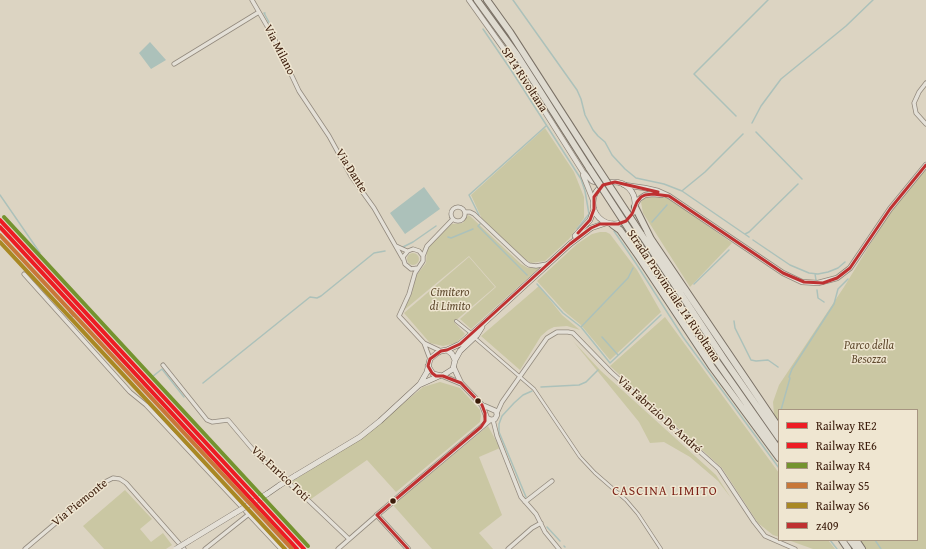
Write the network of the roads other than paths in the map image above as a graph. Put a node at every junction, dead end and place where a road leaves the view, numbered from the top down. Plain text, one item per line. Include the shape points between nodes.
1 (252, 0) edge
2 (469, 0) edge
3 (477, 0) edge
4 (487, 0) edge
5 (259, 12) junction
6 (174, 64) dead end
7 (926, 83) edge
8 (305, 101) joint
9 (926, 124) edge
10 (577, 162) junction
11 (926, 166) edge
12 (605, 184) junction
13 (624, 185) junction
14 (669, 196) junction
15 (593, 200) junction
16 (635, 206) junction
17 (594, 209) junction
18 (465, 212) junction
19 (453, 219) junction
20 (606, 223) junction
21 (613, 225) junction
22 (393, 243) junction
23 (570, 244) junction
24 (427, 246) junction
25 (417, 250) junction
26 (407, 251) junction
27 (423, 258) junction
28 (403, 260) junction
29 (548, 264) junction
30 (410, 268) junction
31 (418, 268) junction
32 (24, 274) dead end
33 (413, 279) junction
34 (456, 321) dead end
35 (473, 335) junction
36 (424, 343) junction
37 (448, 350) junction
38 (441, 351) junction
39 (430, 359) junction
40 (455, 360) junction
41 (162, 365) dead end
42 (428, 366) junction
43 (454, 368) junction
44 (441, 376) junction
45 (520, 377) junction
46 (460, 383) junction
47 (419, 385) junction
48 (502, 402) junction
49 (482, 405) junction
50 (491, 409) junction
51 (497, 413) junction
52 (488, 418) junction
53 (778, 427) edge
54 (778, 437) edge
55 (778, 449) edge
56 (778, 457) edge
57 (552, 480) dead end
58 (525, 502) junction
59 (249, 514) junction
60 (377, 515) junction
61 (541, 523) junction
62 (349, 539) junction
63 (851, 541) edge
64 (25, 549) edge
65 (176, 549) edge
66 (184, 549) edge
67 (205, 549) edge
68 (281, 549) edge
69 (338, 549) edge
70 (408, 549) edge
71 (508, 549) edge
72 (559, 549) edge
73 (661, 549) edge
74 (795, 549) edge
75 (857, 549) edge

1 - 5 street, Via Milano
2 - 10 street, SP14 Rivoltana
3 - 55 highway, Strada Provinciale 14 Rivoltana, bridge via 516,55 718,363
4 - 54 highway, Strada Provinciale 14 Rivoltana, bridge via 640,234
5 - 6 street
5 - 8 street, Via Milano
7 - 9 street via 916,96 914,108
8 - 22 street, Via Dante via 374,208
10 - 12 street, SP14 Rivoltana via 589,179
10 - 15 street, SP14 Rivoltana
11 - 14 street via 890,209 850,268 835,279 816,283 802,282 783,273
12 - 13 main road, SP14 Rivoltana via 615,182
12 - 15 main road via 597,191
13 - 14 street via 650,189
13 - 16 main road via 633,193
14 - 16 street via 645,195
15 - 17 main road, SP14 Rivoltana
16 - 21 main road via 629,219
16 - 53 highway via 651,239
17 - 20 main road via 598,217
17 - 23 main road via 589,221
18 - 19 street via 462,220
18 - 19 street via 461,208 455,208 451,213
18 - 29 street via 474,214 529,265
19 - 24 street
20 - 21 main road
20 - 23 main road via 592,228
21 - 56 highway via 620,230 712,367
22 - 26 street via 400,250
22 - 28 street, Via Dante
23 - 29 main road
24 - 25 street
24 - 27 street
25 - 26 street
25 - 27 street
26 - 28 street
27 - 31 street
28 - 30 street
29 - 35 main road
30 - 31 street
30 - 33 street
31 - 33 street
32 - 59 street via 130,392 145,404
33 - 36 street via 399,316
34 - 35 street
35 - 37 main road
35 - 40 main road
35 - 45 street
36 - 38 street
36 - 39 street
37 - 38 main road
37 - 40 main road
38 - 39 main road
39 - 42 main road
40 - 43 main road
41 - 62 street, Via Enrico Toti via 207,420 228,420 260,458
42 - 44 main road via 432,373
42 - 47 main road
43 - 44 main road
43 - 46 street
44 - 46 street
44 - 47 main road
45 - 48 street, Via Fabrizio De André
45 - 73 street via 539,396 583,461 626,500
45 - 74 street, Via Fabrizio De André via 548,337 560,332 574,333 608,368 719,469 764,534
46 - 49 street
47 - 65 main road, bridge via 368,431
48 - 50 street
48 - 51 street
49 - 50 street
49 - 52 street
50 - 51 street
50 - 52 street
51 - 52 street via 496,417
52 - 58 street
52 - 60 street
57 - 58 street
58 - 61 street
59 - 67 street
59 - 68 street
60 - 62 street
60 - 70 street
61 - 71 street
61 - 72 street via 546,534
62 - 69 street
63 - 75 highway
64 - 66 street, Via Piemonte via 105,481 115,478 126,483

